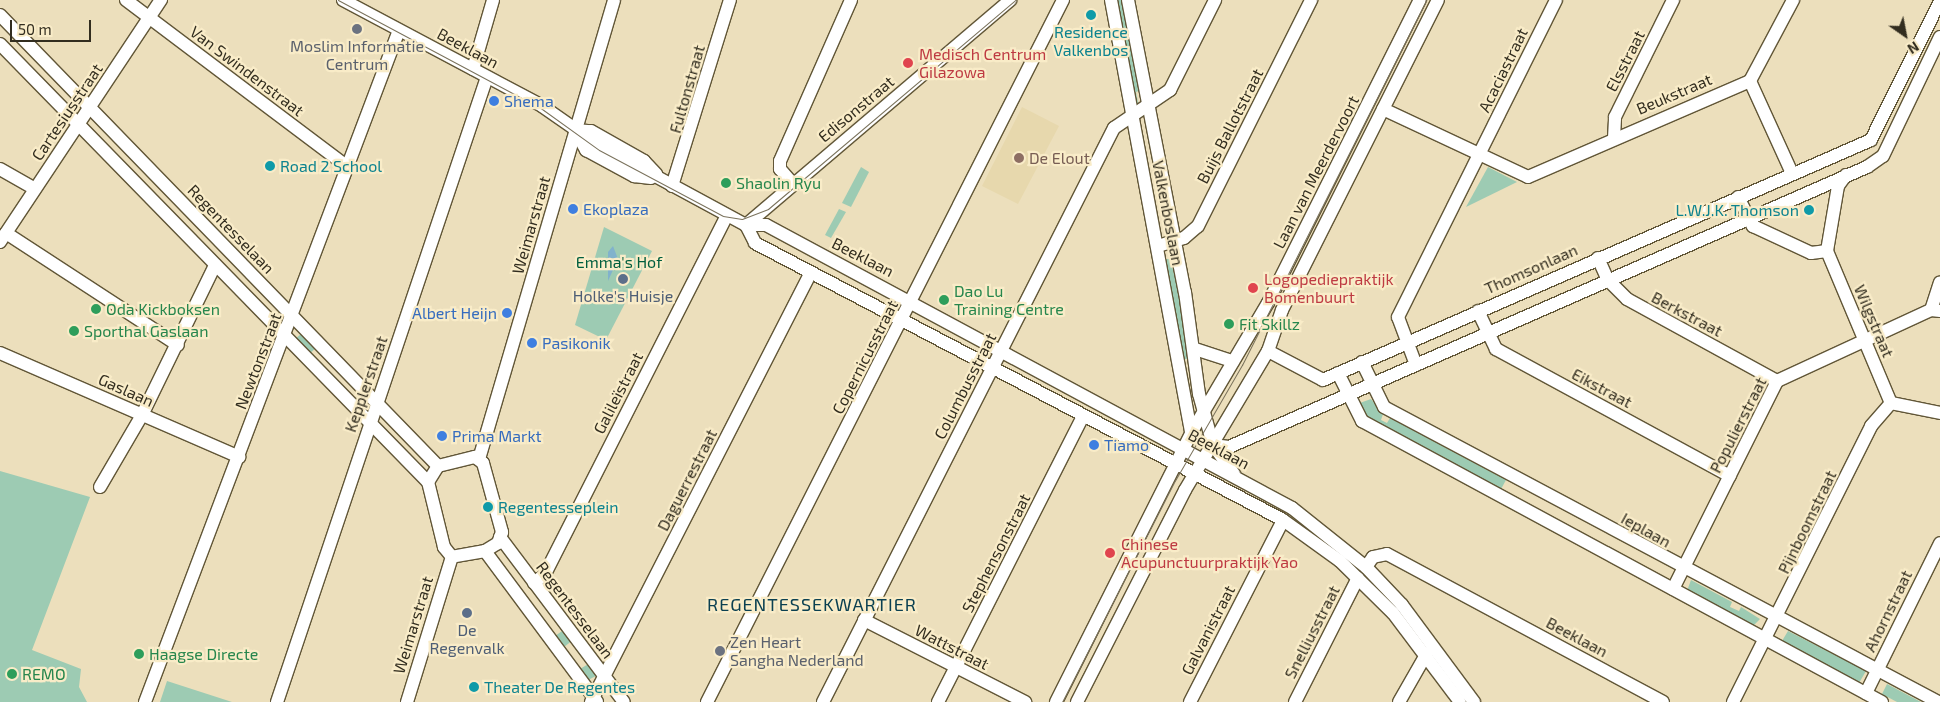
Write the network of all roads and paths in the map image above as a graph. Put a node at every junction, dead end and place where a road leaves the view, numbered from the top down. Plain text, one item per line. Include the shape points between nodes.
1 (126, 0) edge
2 (161, 0) edge
3 (344, 0) edge
4 (493, 0) edge
5 (614, 0) edge
6 (730, 0) edge
7 (851, 0) edge
8 (1010, 0) edge
9 (1064, 0) edge
10 (1111, 0) edge
11 (1128, 0) edge
12 (1215, 0) edge
13 (1311, 0) edge
14 (1420, 0) edge
15 (1438, 0) edge
16 (1556, 0) edge
17 (1673, 0) edge
18 (1793, 0) edge
19 (1940, 1) edge
20 (367, 6) edge
21 (0, 15) edge
22 (150, 18) junction
23 (399, 30) junction
24 (1940, 36) edge
25 (0, 44) edge
26 (472, 69) junction
27 (487, 77) junction
28 (1750, 81) junction
29 (1149, 104) junction
30 (90, 108) junction
31 (1383, 109) junction
32 (1133, 115) junction
33 (78, 124) junction
34 (575, 130) junction
35 (1614, 138) junction
36 (1837, 154) junction
37 (1479, 155) junction
38 (348, 167) junction
39 (0, 170) edge
40 (1792, 172) junction
41 (1846, 176) junction
42 (660, 179) junction
43 (793, 184) junction
44 (672, 186) junction
45 (35, 189) junction
46 (1738, 197) junction
47 (727, 215) junction
48 (1748, 219) junction
49 (746, 225) junction
50 (3, 238) edge
51 (1175, 242) junction
52 (1158, 246) junction
53 (1827, 251) junction
54 (1598, 258) junction
55 (215, 265) junction
56 (810, 273) junction
57 (1608, 280) junction
58 (1940, 282) edge
59 (912, 300) junction
60 (1478, 310) junction
61 (1936, 310) edge
62 (292, 316) junction
63 (901, 321) junction
64 (1488, 333) junction
65 (284, 337) junction
66 (1865, 341) junction
67 (1408, 342) junction
68 (178, 344) junction
69 (1002, 349) junction
70 (1195, 349) junction
71 (1268, 351) junction
72 (0, 353) edge
73 (1233, 361) junction
74 (1362, 362) junction
75 (1416, 364) junction
76 (991, 369) junction
77 (1338, 373) junction
78 (1777, 381) junction
79 (1372, 384) junction
80 (1349, 395) junction
81 (378, 403) junction
82 (1891, 403) junction
83 (1203, 412) junction
84 (1940, 413) edge
85 (142, 415) junction
86 (1082, 418) junction
87 (370, 425) junction
88 (1192, 433) junction
89 (1214, 445) junction
90 (1184, 448) junction
91 (239, 457) junction
92 (479, 459) junction
93 (438, 466) junction
94 (1176, 466) junction
95 (1199, 467) junction
96 (1236, 476) junction
97 (1730, 476) junction
98 (428, 482) junction
99 (100, 487) dead end
100 (1283, 520) junction
101 (500, 537) junction
102 (1940, 543) edge
103 (485, 551) junction
104 (452, 557) junction
105 (1366, 567) junction
106 (1682, 568) junction
107 (1358, 578) junction
108 (534, 583) junction
109 (1673, 588) junction
110 (1778, 619) junction
111 (864, 620) junction
112 (1767, 640) junction
113 (1427, 653) junction
114 (955, 668) junction
115 (1878, 669) junction
116 (606, 677) junction
117 (1866, 693) junction
118 (594, 700) edge
119 (145, 702) edge
120 (277, 702) edge
121 (406, 702) edge
122 (624, 702) edge
123 (707, 702) edge
124 (823, 702) edge
125 (938, 702) edge
126 (1025, 702) edge
127 (1056, 702) edge
128 (1077, 702) edge
129 (1190, 702) edge
130 (1295, 702) edge
131 (1399, 702) edge
132 (1460, 702) edge
133 (1474, 702) edge
134 (1663, 702) edge
135 (1733, 702) edge
136 (1882, 702) edge
137 (1938, 702) edge

1 - 22 street, Van Swindenstraat
2 - 22 street, Cartesiusstraat
3 - 20 street, Beeklaan
4 - 26 street
5 - 34 street, Weimarstraat
6 - 44 street, Fultonstraat
7 - 43 street via 780,161 780,169
8 - 43 street, Edisonstraat
9 - 59 street, Copernicusstraat
10 - 32 street, Valkenboslaan
11 - 29 street, Valkenboslaan
12 - 29 street, Columbusstraat via 1170,90
13 - 51 street, Buijs Ballotstraat via 1198,226
14 - 73 street, Laan van Meerdervoort via 1268,303
15 - 31 street, Laan van Meerdervoort
16 - 37 street, Acaciastraat
17 - 35 street, Elsstraat via 1615,117
18 - 28 street
19 - 36 street via 1874,137
20 - 23 street, Beeklaan
21 - 30 street, Regentesselaan
22 - 30 street, Cartesiusstraat
22 - 38 street, Van Swindenstraat
23 - 26 street, Beeklaan
23 - 38 street, Newtonstraat
24 - 41 street via 1883,156
25 - 33 street
26 - 27 street, Beeklaan
27 - 34 street, Beeklaan
27 - 81 street, Kepplerstraat
28 - 35 street, Beukstraat
28 - 40 street
29 - 32 street, Columbusstraat
29 - 51 street, Valkenboslaan
30 - 33 street, Cartesiusstraat
30 - 62 street, Regentesselaan
31 - 37 street
31 - 71 street, Laan van Meerdervoort via 1282,310
32 - 52 street, Valkenboslaan
32 - 69 street, Columbusstraat via 1114,128
33 - 45 street, Cartesiusstraat
33 - 55 street
34 - 42 street, Beeklaan via 591,131 644,160
34 - 42 street, Beeklaan via 586,150 634,176
34 - 92 street, Weimarstraat
35 - 37 street, Beukstraat via 1528,177
36 - 40 street, Thomsonlaan
36 - 41 street
37 - 67 street, Acaciastraat via 1398,317
38 - 62 street, Newtonstraat
39 - 45 street
40 - 46 street, Thomsonlaan
41 - 48 street
41 - 53 street via 1838,186
42 - 44 street, Beeklaan
43 - 49 street, Edisonstraat
44 - 47 street, Beeklaan
45 - 50 street, Cartesiusstraat
46 - 48 street
46 - 54 street, Thomsonlaan
47 - 49 street, Beeklaan
47 - 108 street, Galileïstraat via 545,574
48 - 53 street via 1753,226 1811,253
48 - 57 street
49 - 56 street, Beeklaan via 756,243
49 - 59 street, Beeklaan via 766,225
50 - 68 street
51 - 52 street, Buijs Ballotstraat
51 - 70 street, Valkenboslaan
52 - 88 street, Valkenboslaan
53 - 66 street, Wilgstraat
54 - 57 street, Berkstraat
54 - 60 street, Thomsonlaan
55 - 65 street
55 - 68 street
56 - 63 street, Beeklaan
56 - 116 street, Daguerrestraat
57 - 64 street
57 - 78 street, Berkstraat via 1627,299
58 - 61 street
59 - 63 street, Copernicusstraat
59 - 69 street, Beeklaan
60 - 64 street, Eikstraat
60 - 67 street, Thomsonlaan
61 - 66 street, Populierstraat
62 - 65 street, Newtonstraat
62 - 81 street, Regentesselaan
63 - 76 street, Beeklaan
63 - 123 street, Copernicusstraat
64 - 75 street
64 - 97 street, Eikstraat via 1496,349
65 - 87 street
65 - 91 street, Newtonstraat
66 - 78 street, Populierstraat
66 - 82 street, Wilgstraat
67 - 74 street, Thomsonlaan
67 - 75 street
68 - 85 street
69 - 76 street, Columbusstraat
69 - 90 street, Beeklaan
70 - 73 street
70 - 83 street, Valkenboslaan
71 - 77 street, Thomsonlaan via 1316,379
71 - 89 street, Laan van Meerdervoort
72 - 85 street, Gaslaan
73 - 83 street, Laan van Meerdervoort
74 - 77 street, Thomsonlaan
74 - 79 street, Ieplaan
75 - 79 street
76 - 86 street, Beeklaan
76 - 111 street, Columbusstraat
77 - 80 street
78 - 97 street, Populierstraat
79 - 80 street
79 - 106 street, Ieplaan via 1384,407
80 - 89 street via 1229,447
80 - 109 street via 1362,421
81 - 87 street, Kepplerstraat
81 - 93 street, Regentesselaan
82 - 84 street
82 - 110 street, Pijnboomstraat via 1871,426
83 - 88 street, Laan van Meerdervoort
83 - 89 street, Valkenboslaan
85 - 91 street, Gaslaan
85 - 99 street
86 - 94 street, Beeklaan
86 - 114 street, Stephensonstraat
87 - 98 street
87 - 120 street, Kepplerstraat
88 - 90 street, Laan van Meerdervoort
89 - 95 street, Laan van Meerdervoort
89 - 96 street, Valkenboslaan
90 - 94 street, Laan van Meerdervoort
90 - 95 street, Beeklaan
91 - 119 street, Newtonstraat
92 - 93 street
92 - 101 street
93 - 98 street
94 - 95 street, Beeklaan
94 - 127 street, Laan van Meerdervoort
95 - 96 street, Beeklaan
95 - 100 street, Beeklaan
95 - 128 street, Laan van Meerdervoort
96 - 105 street, Beeklaan via 1292,508
97 - 106 street, Populierstraat
98 - 104 street via 444,547
100 - 107 street, Beeklaan
100 - 129 street, Galvanistraat
101 - 103 street
101 - 108 street, Regentesselaan
102 - 115 street, Ahornstraat
103 - 104 street
103 - 118 street
104 - 121 street, Weimarstraat
105 - 133 street via 1435,644
105 - 134 street, Beeklaan via 1373,557 1387,554
106 - 109 street, Populierstraat
106 - 110 street, Ieplaan
107 - 113 street, Beeklaan
107 - 130 street, Snelliusstraat
108 - 116 street, Regentesselaan
109 - 112 street
110 - 112 street, Pijnboomstraat
110 - 115 street, Ieplaan
111 - 114 street, Wattstraat
111 - 124 street, Columbusstraat
112 - 117 street
112 - 135 street, Pijnboomstraat
113 - 131 street
113 - 132 street, Beeklaan
114 - 125 street, Stephensonstraat
114 - 126 street, Wattstraat
115 - 117 street, Ahornstraat
115 - 137 street, Ieplaan
116 - 118 street, Daguerrestraat
116 - 122 street, Regentesselaan
117 - 136 street

